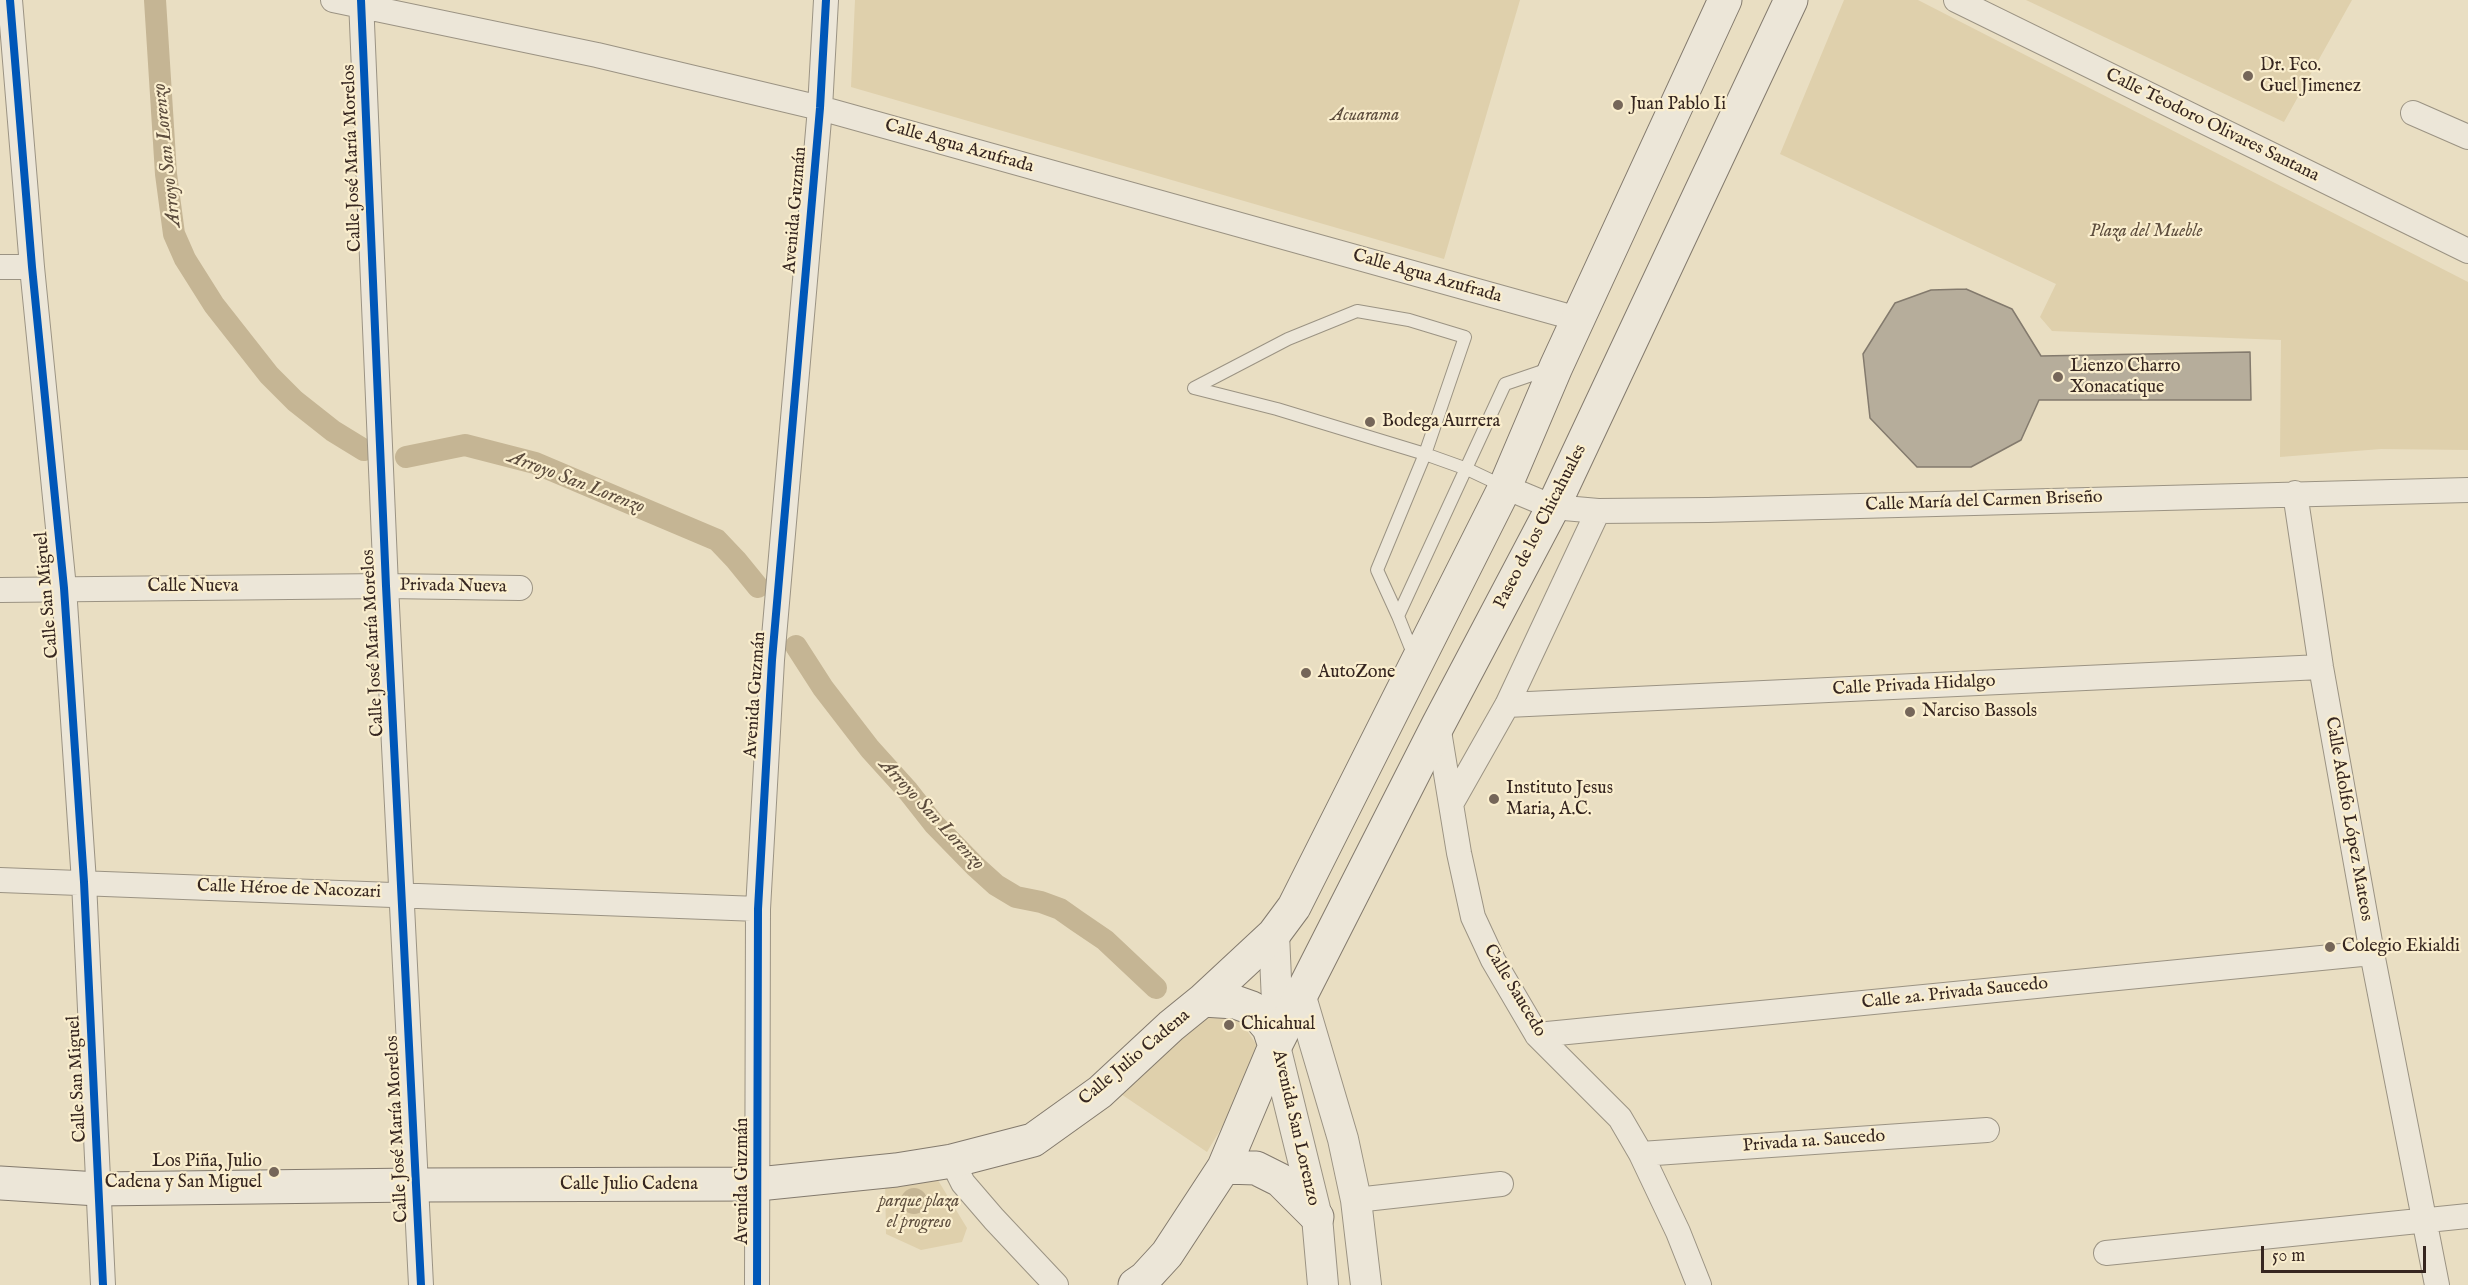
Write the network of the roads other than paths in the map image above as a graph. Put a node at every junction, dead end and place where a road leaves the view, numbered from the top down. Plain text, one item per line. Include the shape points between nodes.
1 (10, 0) edge
2 (333, 0) edge
3 (826, 0) edge
4 (1725, 0) edge
5 (1791, 0) edge
6 (1956, 0) edge
7 (362, 2) edge
8 (820, 108) junction
9 (2412, 113) dead end
10 (2468, 137) edge
11 (2468, 251) edge
12 (0, 267) edge
13 (32, 267) junction
14 (1578, 319) junction
15 (1556, 367) junction
16 (1425, 454) junction
17 (1467, 469) junction
18 (1505, 487) junction
19 (2468, 490) edge
20 (2295, 493) junction
21 (1553, 507) junction
22 (1598, 511) junction
23 (386, 586) junction
24 (64, 588) junction
25 (520, 588) dead end
26 (0, 590) edge
27 (1398, 616) junction
28 (1415, 661) junction
29 (2321, 668) junction
30 (1506, 705) junction
31 (1438, 725) junction
32 (1451, 804) junction
33 (0, 880) edge
34 (84, 882) junction
35 (403, 894) junction
36 (1294, 907) junction
37 (758, 909) junction
38 (1274, 934) junction
39 (1328, 942) junction
40 (2372, 953) junction
41 (1301, 997) junction
42 (1203, 1000) junction
43 (1537, 1035) junction
44 (1275, 1046) junction
45 (1987, 1130) dead end
46 (1641, 1154) junction
47 (952, 1161) junction
48 (1224, 1167) junction
49 (0, 1183) edge
50 (758, 1184) junction
51 (1501, 1184) dead end
52 (415, 1185) junction
53 (98, 1189) junction
54 (1356, 1200) junction
55 (2468, 1216) edge
56 (1317, 1217) junction
57 (2426, 1221) junction
58 (2106, 1253) dead end
59 (103, 1285) edge
60 (421, 1285) edge
61 (757, 1285) edge
62 (1056, 1285) edge
63 (1135, 1285) edge
64 (1323, 1285) edge
65 (1366, 1285) edge
66 (1699, 1285) edge
67 (2437, 1285) edge

1 - 13 street, Calle San Miguel
2 - 7 street, Calle Agua Azufrada
3 - 8 street, Avenida Guzmán
4 - 14 main road
5 - 21 main road, Paseo de los Chicahuales
6 - 11 street, Calle Teodoro Olivares Santana
7 - 8 street, Calle Agua Azufrada
7 - 23 street, Calle José María Morelos
8 - 14 street, Calle Agua Azufrada
8 - 37 street, Avenida Guzmán via 772,660
9 - 10 street
12 - 13 street
13 - 24 street, Calle San Miguel
14 - 15 main road
15 - 17 lane via 1506,384
15 - 18 main road
16 - 16 lane via 1465,337 1409,320 1358,311 1288,339 1194,388
16 - 17 lane
16 - 27 lane via 1377,570
17 - 18 lane
17 - 27 lane
18 - 21 street, Calle María del Carmen Briseño
18 - 28 main road
19 - 20 street, Calle María del Carmen Briseño
20 - 22 street, Calle María del Carmen Briseño
20 - 29 street, Calle Adolfo López Mateos
21 - 22 street, Calle María del Carmen Briseño
21 - 31 main road, Paseo de los Chicahuales
22 - 30 street
23 - 24 street, Calle Nueva
23 - 25 street, Privada Nueva
23 - 35 street, Calle José María Morelos
24 - 26 street, Calle Nueva
24 - 34 street, Calle San Miguel
27 - 28 lane
28 - 36 main road
29 - 30 street, Calle Privada Hidalgo
29 - 40 street, Calle Adolfo López Mateos
30 - 32 street
31 - 32 street, Calle Saucedo
31 - 39 main road, Paseo de los Chicahuales
32 - 43 street, Calle Saucedo via 1473,917
33 - 34 street, Calle Héroe de Nacozari
34 - 35 street, Calle Héroe de Nacozari
34 - 53 street, Calle San Miguel
35 - 37 street, Calle Héroe de Nacozari
35 - 52 street, Calle José María Morelos
36 - 38 main road
36 - 39 main road via 1298,937 1311,944
37 - 50 street, Avenida Guzmán
38 - 42 main road
38 - 44 street, Avenida San Lorenzo
39 - 41 main road, Paseo de los Chicahuales
40 - 43 street, Calle 2a. Privada Saucedo
40 - 57 street, Calle Adolfo López Mateos
41 - 44 main road, Paseo de los Chicahuales
41 - 54 street via 1343,1139
42 - 44 main road via 1235,1002 1252,1008 1269,1028
42 - 47 main road, Calle Julio Cadena via 1100,1092 1033,1140
43 - 46 street, Calle Saucedo via 1620,1118
44 - 48 main road, Paseo de los Chicahuales
44 - 56 street, Avenida San Lorenzo
45 - 46 street, Privada 1a. Saucedo
46 - 66 street, Calle Saucedo
47 - 50 main road, Calle Julio Cadena
47 - 62 street via 963,1183 994,1220
48 - 56 main road via 1256,1168 1280,1180
48 - 63 main road, Paseo de los Chicahuales via 1167,1254
49 - 53 main road, Calle Julio Cadena
50 - 52 main road, Calle Julio Cadena
50 - 61 street, Avenida Guzmán
51 - 54 street
52 - 53 main road, Calle Julio Cadena
52 - 60 street, Calle José María Morelos
53 - 59 street, Calle San Miguel
54 - 65 street
55 - 57 street
56 - 64 street, Avenida San Lorenzo
57 - 58 street
57 - 67 street, Calle Adolfo López Mateos

